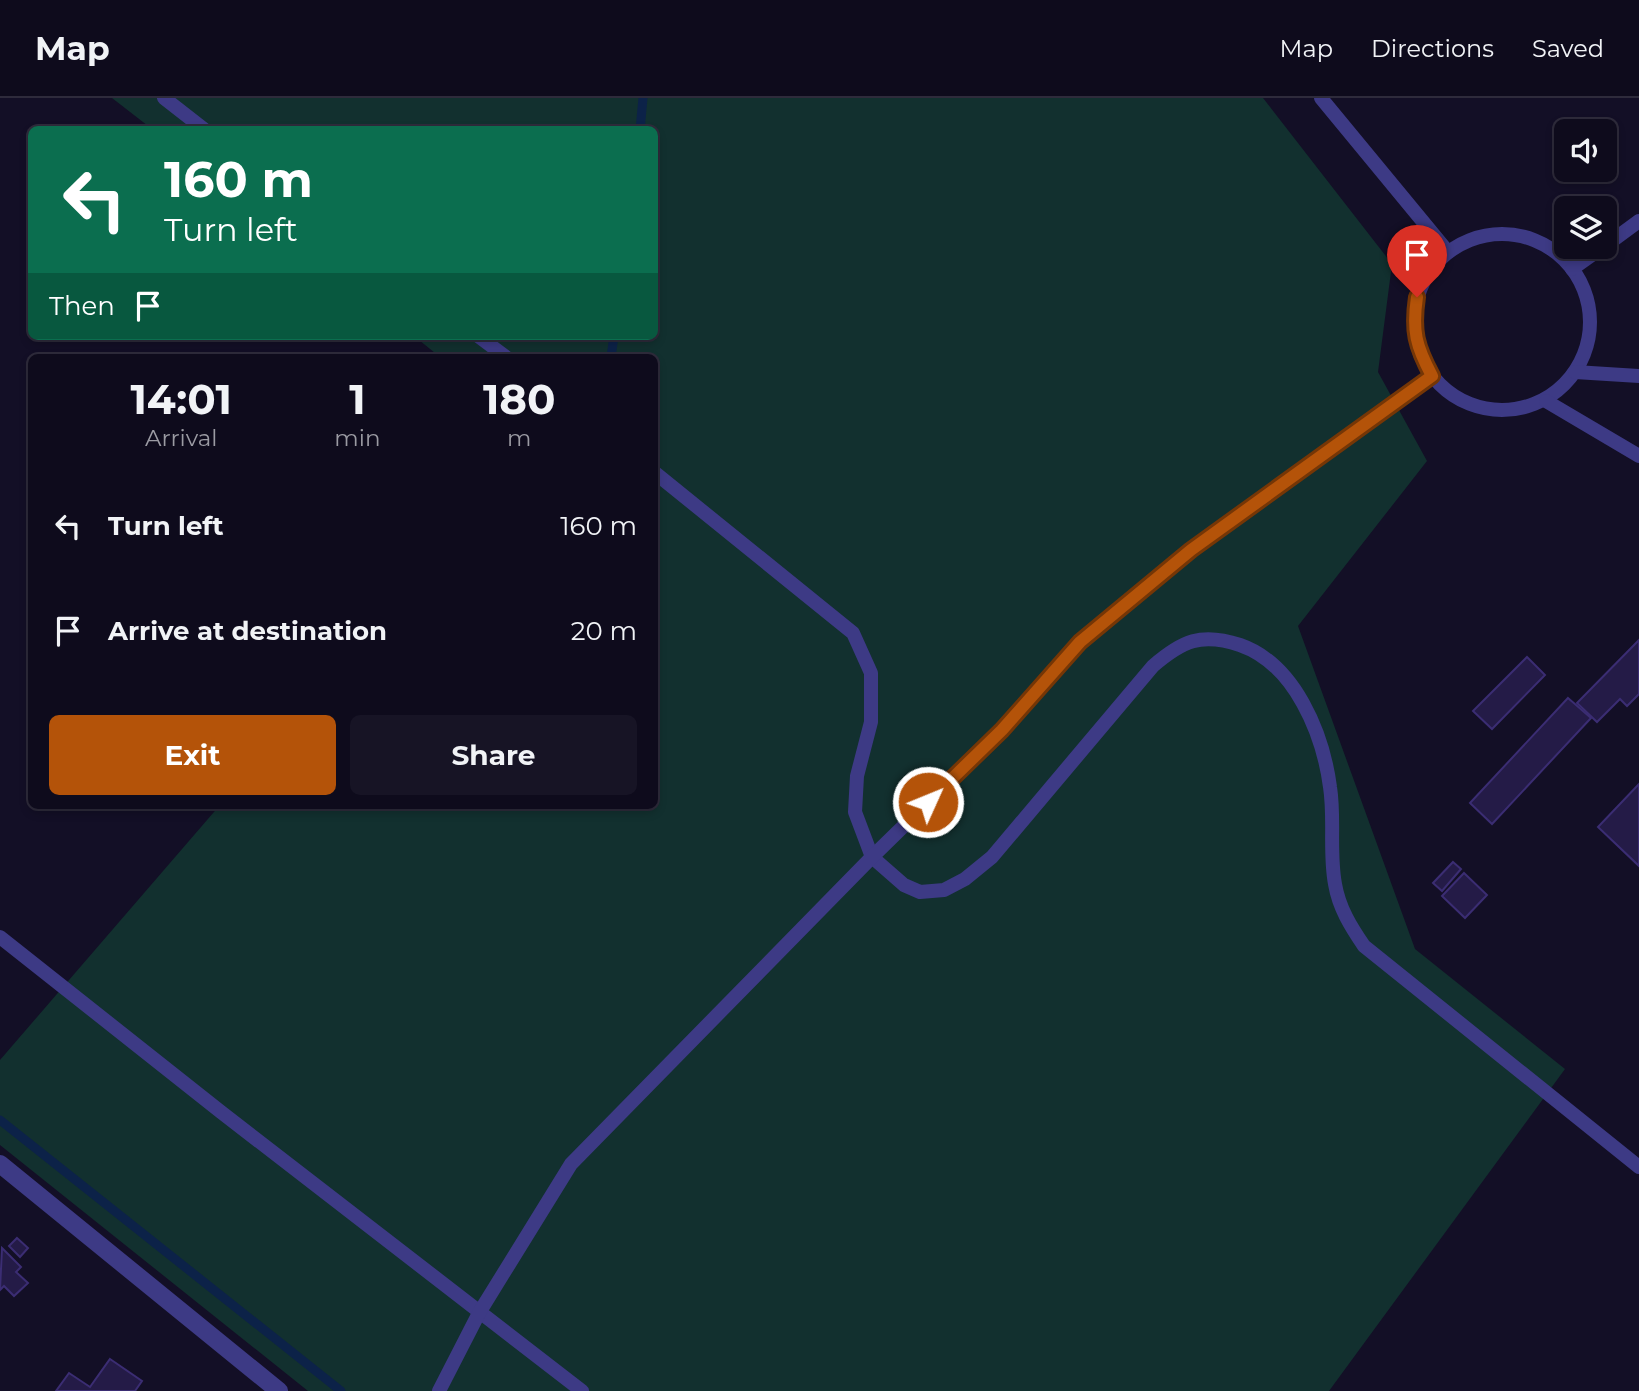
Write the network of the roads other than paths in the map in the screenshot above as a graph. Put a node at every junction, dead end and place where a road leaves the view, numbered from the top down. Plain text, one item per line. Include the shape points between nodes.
1 (164, 98) edge
2 (1321, 98) edge
3 (200, 126) edge
4 (1639, 221) edge
5 (1617, 237) edge
6 (1448, 252) junction
7 (1586, 259) edge
8 (1572, 269) junction
9 (483, 340) edge
10 (502, 354) edge
11 (1575, 372) junction
12 (1432, 376) junction
13 (1639, 376) edge
14 (1546, 401) junction
15 (1639, 456) edge
16 (658, 475) edge
17 (872, 857) junction
18 (0, 937) edge
19 (0, 1164) edge
20 (1639, 1167) edge
21 (479, 1313) junction
22 (279, 1391) edge
23 (439, 1391) edge
24 (582, 1391) edge

1 - 3 lane
2 - 6 lane
4 - 5 lane
6 - 8 lane via 1473,239 1500,234 1528,238 1552,250
6 - 12 lane via 1429,272 1417,297 1413,324 1418,351
7 - 8 lane
8 - 11 lane via 1586,293 1591,321 1587,348
9 - 10 lane
11 - 13 lane
11 - 14 lane
12 - 14 lane via 1451,395 1477,407 1504,411
12 - 17 lane via 1191,550 1080,642 1002,730
14 - 15 lane
16 - 17 lane via 853,633 872,673 871,722 857,776 855,812
17 - 20 lane via 904,885 920,892 944,890 965,879 992,858 1153,666 1186,641 1225,640 1264,657 1280,671 1315,730 1331,788 1335,884 1345,917 1364,946
17 - 21 lane via 571,1164
18 - 21 lane
19 - 22 street
21 - 23 lane
21 - 24 lane

